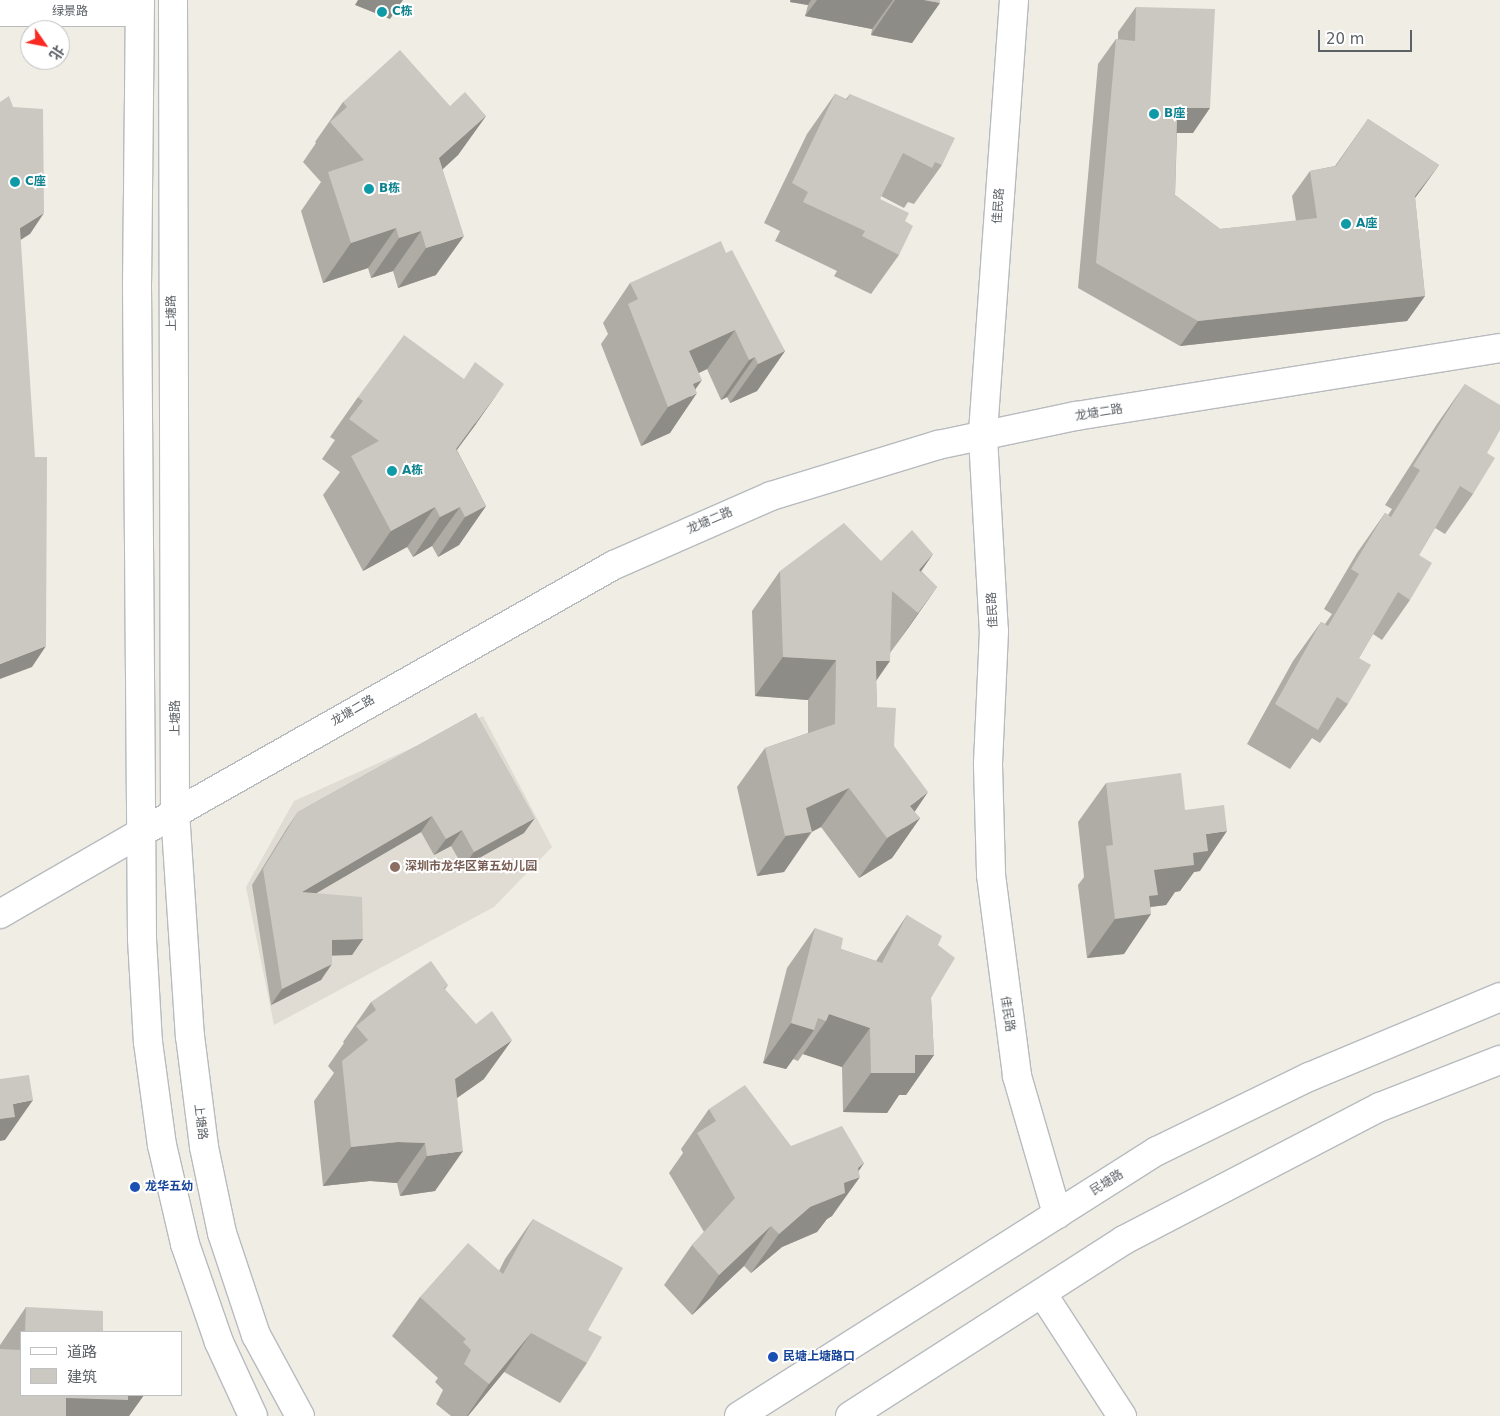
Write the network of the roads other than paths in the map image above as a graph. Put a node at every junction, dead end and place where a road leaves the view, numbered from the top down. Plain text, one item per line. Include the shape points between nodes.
1 (173, 0) edge
2 (1014, 0) edge
3 (140, 6) edge
4 (0, 12) edge
5 (1500, 348) edge
6 (983, 437) junction
7 (175, 812) junction
8 (142, 832) junction
9 (0, 914) edge
10 (1500, 997) edge
11 (1500, 1060) edge
12 (1057, 1214) junction
13 (1042, 1293) junction
14 (253, 1416) edge
15 (300, 1416) edge
16 (739, 1416) edge
17 (850, 1416) edge
18 (1122, 1416) edge

1 - 7 main road, 上塘路
2 - 6 main road, 佳民路
3 - 4 main road, 绿景路
3 - 8 main road via 137,285
5 - 6 main road, 龙塘二路 via 1076,416
6 - 7 main road, 龙塘二路 via 858,467 694,527 588,579
6 - 12 main road, 佳民路 via 994,631 988,765 993,894 1017,1076
7 - 8 main road, 龙塘二路
7 - 15 main road, 上塘路 via 180,928 204,1147 222,1233 256,1335
8 - 9 main road, 龙塘二路
8 - 14 main road via 148,1033 162,1145 185,1244 219,1342
10 - 12 main road, 民塘路 via 1309,1077 1166,1146
11 - 13 main road via 1380,1107 1312,1140 1124,1240
12 - 16 main road, 民塘路
13 - 17 main road
13 - 18 main road

